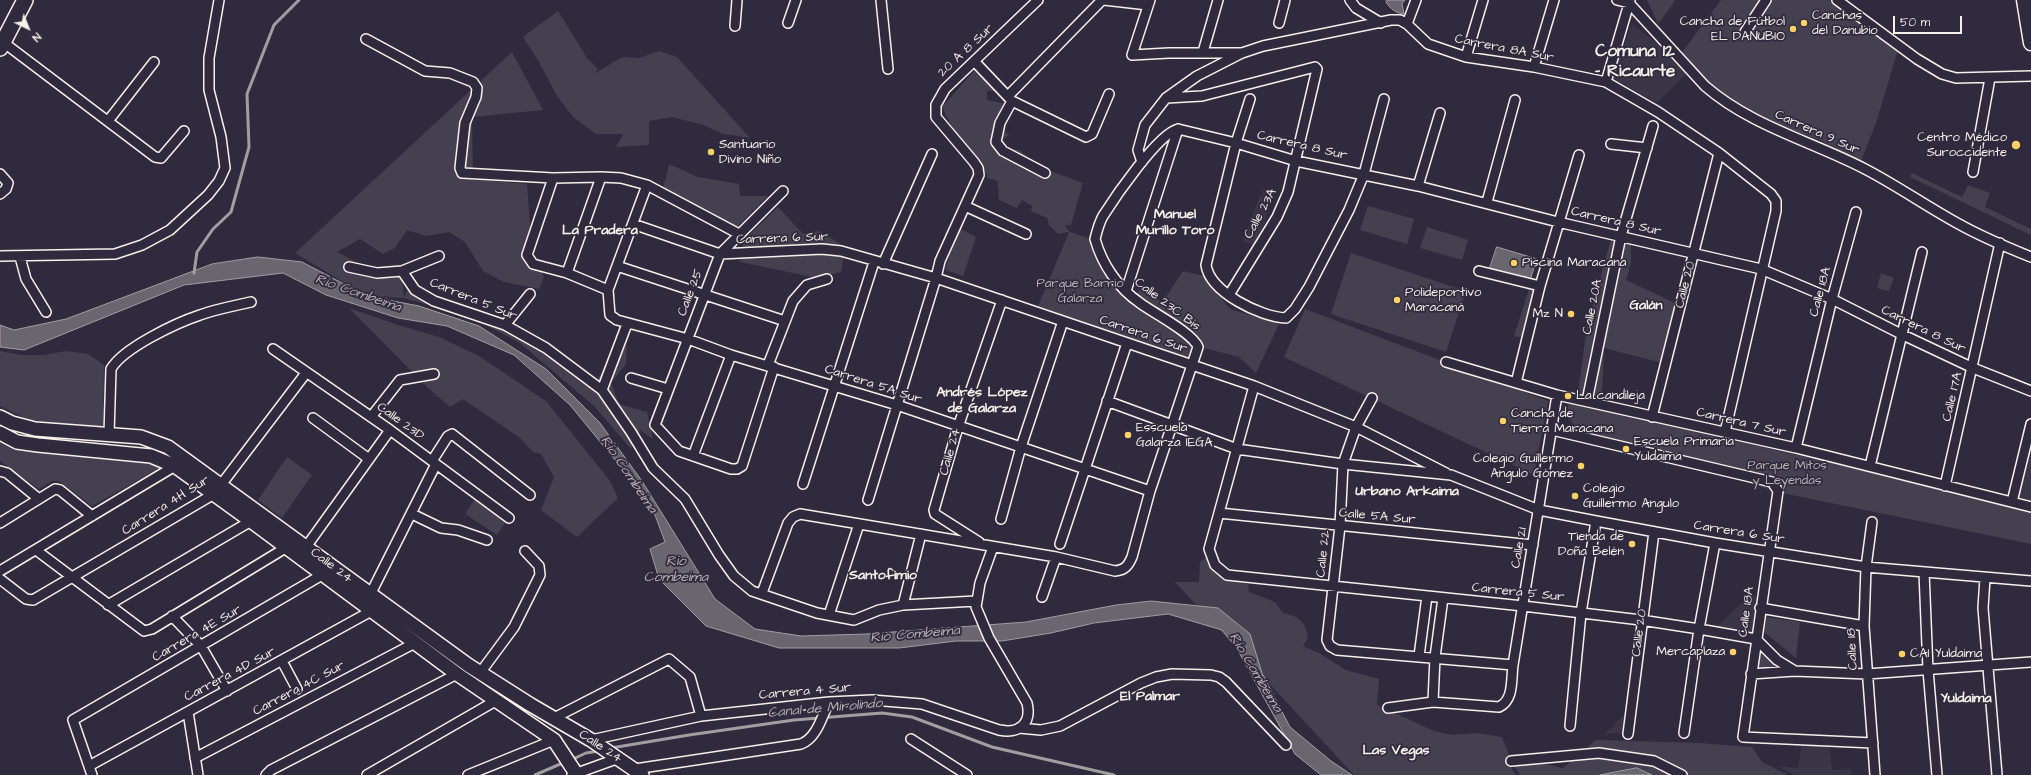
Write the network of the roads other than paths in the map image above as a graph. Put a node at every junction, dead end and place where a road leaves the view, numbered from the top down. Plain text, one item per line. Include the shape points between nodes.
1 (25, 0) edge
2 (219, 0) edge
3 (737, 0) edge
4 (796, 0) edge
5 (882, 0) edge
6 (1038, 0) edge
7 (1103, 0) edge
8 (1218, 0) edge
9 (1285, 0) edge
10 (1350, 0) edge
11 (1416, 0) edge
12 (1483, 0) edge
13 (1554, 0) edge
14 (1617, 0) edge
15 (1766, 0) edge
16 (1837, 0) edge
17 (2024, 0) edge
18 (1630, 2) edge
19 (1149, 3) edge
20 (788, 23) dead end
21 (1279, 23) dead end
22 (1381, 23) junction
23 (1407, 24) junction
24 (735, 26) dead end
25 (1745, 32) dead end
26 (366, 39) dead end
27 (2031, 43) edge
28 (1, 45) edge
29 (1203, 52) junction
30 (1242, 53) junction
31 (1466, 57) junction
32 (154, 62) dead end
33 (975, 62) junction
34 (1534, 67) junction
35 (888, 69) dead end
36 (2031, 76) edge
37 (1990, 78) junction
38 (1606, 82) junction
39 (1109, 94) dead end
40 (1166, 98) junction
41 (1010, 99) junction
42 (1250, 99) dead end
43 (1384, 99) dead end
44 (1515, 100) dead end
45 (1440, 112) dead end
46 (108, 121) junction
47 (1653, 126) dead end
48 (1178, 130) junction
49 (184, 132) dead end
50 (1236, 143) junction
51 (1610, 144) dead end
52 (1647, 148) junction
53 (1719, 152) junction
54 (932, 154) dead end
55 (1579, 155) dead end
56 (1296, 161) junction
57 (1142, 162) junction
58 (1973, 172) dead end
59 (1045, 173) dead end
60 (0, 174) edge
61 (1364, 174) junction
62 (601, 177) junction
63 (553, 178) junction
64 (647, 185) junction
65 (1418, 186) junction
66 (783, 191) dead end
67 (0, 194) edge
68 (1487, 202) junction
69 (965, 206) junction
70 (1856, 212) dead end
71 (1558, 222) junction
72 (633, 224) junction
73 (739, 234) junction
74 (1026, 234) dead end
75 (1621, 236) junction
76 (2000, 243) junction
77 (1922, 252) dead end
78 (1694, 253) junction
79 (720, 254) junction
80 (0, 256) edge
81 (439, 256) dead end
82 (20, 257) junction
83 (2031, 257) edge
84 (874, 262) junction
85 (883, 264) junction
86 (617, 266) junction
87 (349, 268) dead end
88 (1761, 269) junction
89 (1479, 271) dead end
90 (402, 272) junction
91 (567, 272) junction
92 (936, 278) junction
93 (827, 279) dead end
94 (1540, 286) junction
95 (608, 290) junction
96 (1126, 291) junction
97 (530, 294) dead end
98 (705, 295) junction
99 (1229, 295) junction
100 (1832, 299) junction
101 (1002, 300) junction
102 (251, 302) dead end
103 (46, 312) dead end
104 (786, 321) junction
105 (1063, 321) junction
106 (627, 324) junction
107 (505, 325) junction
108 (1901, 334) junction
109 (688, 339) junction
110 (1127, 343) junction
111 (273, 349) dead end
112 (730, 355) junction
113 (1446, 362) dead end
114 (771, 366) junction
115 (1192, 366) junction
116 (1973, 368) junction
117 (306, 373) junction
118 (434, 374) dead end
119 (631, 378) dead end
120 (1516, 383) junction
121 (833, 386) junction
122 (1254, 386) junction
123 (668, 389) junction
124 (602, 390) junction
125 (2031, 391) edge
126 (1557, 395) junction
127 (1372, 398) dead end
128 (1108, 400) junction
129 (1587, 401) junction
130 (897, 405) junction
131 (0, 417) edge
132 (371, 417) junction
133 (1652, 417) junction
134 (313, 418) dead end
135 (1173, 423) junction
136 (2031, 424) edge
137 (958, 427) junction
138 (1356, 427) junction
139 (390, 430) junction
140 (1552, 430) junction
141 (1725, 432) junction
142 (0, 433) edge
143 (108, 434) junction
144 (0, 438) edge
145 (17, 442) junction
146 (1021, 447) junction
147 (1796, 448) junction
148 (1237, 449) junction
149 (693, 456) junction
150 (369, 459) junction
151 (434, 462) junction
152 (1343, 464) junction
153 (175, 466) junction
154 (1870, 466) junction
155 (1085, 468) junction
156 (0, 471) edge
157 (1450, 475) junction
158 (803, 484) dead end
159 (1945, 486) junction
160 (218, 490) junction
161 (1150, 491) junction
162 (530, 495) dead end
163 (39, 499) junction
164 (868, 500) dead end
165 (2012, 502) junction
166 (2031, 507) edge
167 (1539, 510) junction
168 (1219, 513) junction
169 (412, 514) junction
170 (92, 516) junction
171 (509, 518) dead end
172 (1001, 519) dead end
173 (252, 521) junction
174 (1596, 521) junction
175 (1872, 522) dead end
176 (0, 523) edge
177 (859, 524) junction
178 (1340, 526) junction
179 (1654, 532) junction
180 (921, 534) junction
181 (488, 540) dead end
182 (1715, 543) junction
183 (1060, 544) dead end
184 (983, 545) junction
185 (1533, 545) junction
186 (287, 547) junction
187 (306, 547) junction
188 (993, 547) junction
189 (36, 550) junction
190 (1770, 550) junction
191 (525, 551) dead end
192 (1056, 557) junction
193 (1866, 566) junction
194 (328, 571) junction
195 (0, 572) edge
196 (1924, 572) junction
197 (73, 578) junction
198 (1985, 578) junction
199 (0, 579) edge
200 (2031, 581) edge
201 (1333, 587) junction
202 (762, 593) junction
203 (1426, 596) junction
204 (1042, 598) dead end
205 (1443, 598) junction
206 (375, 603) junction
207 (976, 604) junction
208 (108, 605) junction
209 (903, 605) junction
210 (1523, 606) junction
211 (1760, 608) junction
212 (1581, 613) junction
213 (829, 615) junction
214 (172, 616) junction
215 (1641, 620) junction
216 (1864, 626) junction
217 (1699, 629) junction
218 (1756, 639) junction
219 (415, 644) junction
220 (201, 646) junction
221 (1419, 656) junction
222 (1435, 657) junction
223 (282, 661) junction
224 (2031, 662) edge
225 (1512, 665) junction
226 (1988, 666) junction
227 (1928, 670) junction
228 (1794, 671) junction
229 (480, 673) junction
230 (457, 674) junction
231 (1751, 674) junction
232 (1867, 674) junction
233 (297, 689) dead end
234 (227, 691) junction
235 (497, 700) junction
236 (829, 702) junction
237 (1433, 702) junction
238 (1388, 708) dead end
239 (188, 712) junction
240 (701, 716) junction
241 (554, 718) junction
242 (1570, 726) dead end
243 (1019, 728) junction
244 (1684, 733) dead end
245 (1628, 734) dead end
246 (911, 739) dead end
247 (592, 740) junction
248 (557, 742) junction
249 (1873, 743) junction
250 (1286, 745) dead end
251 (618, 757) junction
252 (195, 758) junction
253 (1511, 761) dead end
254 (89, 766) junction
255 (575, 772) edge
256 (638, 772) edge
257 (92, 775) edge
258 (198, 775) edge
259 (266, 775) edge
260 (367, 775) edge
261 (468, 775) edge
262 (967, 775) edge
263 (1682, 775) edge
264 (1875, 775) edge
265 (1937, 775) edge
266 (1997, 775) edge

1 - 28 highway
2 - 82 street via 209,73 209,90 221,137 225,168 219,181 208,195 170,230 142,245 115,254
3 - 24 street
4 - 20 street
5 - 35 street
6 - 33 street, 20 A 8 Sur
7 - 19 street
7 - 41 street
8 - 29 street
9 - 21 street
10 - 22 street via 1356,8
11 - 23 street
12 - 31 street
13 - 34 street
14 - 18 street
15 - 25 street
16 - 37 street via 1917,59 1942,74 1956,78
17 - 27 main road
18 - 38 street
18 - 76 street, Carrera 9 Sur via 1705,86 1749,117 1866,169 1956,222
19 - 29 street via 1132,55
22 - 23 street via 1400,20
22 - 30 street via 1270,44
23 - 31 street, Carrera 8A Sur via 1428,44
26 - 63 street, Carrera 6 Sur via 425,71 450,73 473,82 477,88 476,97 465,123 460,168 462,173
28 - 46 street
29 - 30 street
30 - 40 street via 1196,76
31 - 34 street, Carrera 8A Sur
32 - 46 street
33 - 41 street
33 - 69 street, 20 A 8 Sur via 945,89 936,105 936,117 978,168 979,175
34 - 38 street, Carrera 8A Sur
36 - 37 street
37 - 58 street
38 - 53 street
39 - 41 street via 1089,137
40 - 56 street, Calle 23A via 1202,96 1315,67 1317,69
40 - 57 street via 1145,125 1140,138 1138,150
41 - 59 street via 996,142 1003,151
42 - 50 street
43 - 61 street
44 - 68 street
45 - 65 street
46 - 49 street via 161,158
47 - 52 street, Calle 20A
48 - 50 street, Carrera 8 Sur
48 - 57 street, Calle 23C Bis via 1168,135
48 - 96 street
50 - 56 street, Carrera 8 Sur
50 - 99 street via 1206,265 1212,279
51 - 52 street
52 - 75 street, Calle 20A
53 - 78 street, Calle 20
53 - 88 street via 1771,194 1776,201 1776,211
54 - 85 street
55 - 71 street
56 - 61 street, Carrera 8 Sur
56 - 99 street, Calle 23A via 1283,205
57 - 96 street, Calle 23C Bis via 1103,216 1094,239 1106,265
60 - 67 street via 8,182 6,189
61 - 65 street, Carrera 8 Sur
61 - 99 street via 1328,252 1295,309 1286,318 1262,313
62 - 63 street, Carrera 6 Sur
62 - 64 street, Carrera 6 Sur via 621,178
62 - 91 street
63 - 91 street via 527,255 533,264
64 - 72 street
64 - 73 street, Carrera 6 Sur
65 - 68 street, Carrera 8 Sur
66 - 73 street, Calle 25
68 - 71 street, Carrera 8 Sur
69 - 74 street
69 - 92 street, 20 A 8 Sur via 940,261
70 - 100 street, Calle 18A
71 - 75 street, Carrera 8 Sur
71 - 94 street
72 - 79 street
72 - 86 street
73 - 79 street, Calle 25
75 - 78 street, Carrera 8 Sur
75 - 129 street, Calle 20A
76 - 83 street, Carrera 9 Sur
76 - 116 street, Calle 17A
77 - 108 street
78 - 88 street, Carrera 8 Sur
78 - 133 street, Calle 20
79 - 84 street, Carrera 6 Sur via 822,249 842,251
79 - 98 street, Calle 25
80 - 82 street
81 - 90 street
82 - 103 street via 26,279
84 - 85 street, Carrera 6 Sur
84 - 121 street
85 - 92 street, Carrera 6 Sur
86 - 95 street
86 - 98 street
87 - 90 street via 378,274
88 - 100 street, Carrera 8 Sur
88 - 141 street
89 - 94 street
90 - 107 street, Carrera 5 Sur via 415,290 434,301
91 - 95 street
92 - 101 street, Carrera 6 Sur
92 - 130 street, 20 A 8 Sur
93 - 104 street via 807,285 793,301
94 - 120 street
95 - 106 street, Carrera 5A Sur via 610,315
96 - 115 street, Calle 23C Bis via 1139,303 1194,340 1198,347
97 - 107 street
98 - 104 street
98 - 109 street, Calle 25
100 - 108 street, Carrera 8 Sur
100 - 147 street, Calle 18A
101 - 105 street, Carrera 6 Sur
101 - 137 street, Calle 24
102 - 143 street via 199,315 161,332 116,360 111,369
104 - 114 street
105 - 110 street, Carrera 6 Sur
105 - 146 street
106 - 109 street, Carrera 5A Sur
106 - 124 street
107 - 124 street, Carrera 5 Sur via 546,348
108 - 116 street, Carrera 8 Sur
108 - 154 street
109 - 112 street, Carrera 5A Sur
109 - 123 street, Calle 25
110 - 115 street, Carrera 6 Sur
110 - 128 street
111 - 117 street, Calle 23D
112 - 114 street, Carrera 5A Sur
112 - 149 street
113 - 120 street, Carrera 7 Sur
114 - 121 street, Carrera 5A Sur
114 - 149 street via 742,466 737,470 731,469
115 - 122 street, Carrera 6 Sur
115 - 135 street
116 - 125 street, Carrera 8 Sur
116 - 159 street, Calle 17A
117 - 132 street, Calle 23D
117 - 160 street, Carrera 4H Sur
118 - 132 street via 400,380
119 - 123 street
120 - 126 street, Carrera 7 Sur
121 - 130 street, Carrera 5A Sur
121 - 158 street
122 - 138 street, Carrera 6 Sur
122 - 148 street
123 - 149 street, Calle 25 via 655,425 678,451
124 - 202 street via 653,468 685,499 734,576 752,591
126 - 129 street, Carrera 7 Sur
126 - 140 street, Calle 21
127 - 138 street, Calle 22
128 - 135 street, Carrera 6 Sur
128 - 155 street
129 - 133 street, Carrera 7 Sur
130 - 137 street, Carrera 5A Sur
130 - 164 street, 20 A 8 Sur
131 - 143 main road, Calle 24 via 35,429
132 - 139 street, Calle 23D
133 - 141 street, Carrera 7 Sur
134 - 150 street
135 - 148 street, Carrera 6 Sur
135 - 161 street
136 - 165 street
137 - 146 street, Carrera 5A Sur
137 - 184 street, Calle 24 via 934,510 935,514
138 - 152 street, Calle 22
138 - 157 street, Carrera 6 Sur
139 - 150 street
139 - 151 street, Calle 23D
140 - 167 street, Calle 21
140 - 190 street, Calle 18A via 1772,482 1778,491
141 - 147 street, Carrera 7 Sur
142 - 145 main road, Calle 24
143 - 160 main road, Calle 24 via 141,437 168,447
144 - 145 street
145 - 153 main road, Calle 24 via 151,456
146 - 155 street, Carrera 5A Sur
146 - 172 street
147 - 154 street, Carrera 7 Sur
148 - 152 street, Carrera 6 Sur
148 - 168 street
150 - 187 street
151 - 162 street via 448,436 452,434
151 - 169 street
151 - 171 street, Calle 23D
152 - 157 street, Carrera 6 Sur
152 - 178 street, Calle 22
153 - 160 main road, Calle 24
153 - 170 street
154 - 159 street, Carrera 7 Sur
155 - 161 street, Carrera 5A Sur
155 - 183 street
156 - 163 street via 7,472
157 - 167 street, Carrera 6 Sur
159 - 165 street, Carrera 7 Sur
160 - 173 main road, Calle 24
160 - 187 main road, Calle 24
160 - 197 street, Carrera 4H Sur
161 - 192 street via 1132,557 1123,570 1115,571
163 - 170 street via 55,489 60,490
163 - 176 street
165 - 166 street, Carrera 7 Sur
167 - 174 street, Carrera 6 Sur
167 - 185 street, Calle 21
168 - 178 street, Calle 5A Sur
168 - 201 street, Carrera 5 Sur via 1209,549 1215,565 1226,576
169 - 181 street via 441,528 458,530
169 - 206 street
170 - 189 street
173 - 186 main road, Calle 24
173 - 208 street
174 - 179 street, Carrera 6 Sur
174 - 212 street
175 - 193 street, Calle 18
177 - 180 street
177 - 202 street via 800,514 793,517 788,523
177 - 213 street
178 - 185 street, Calle 5A Sur
178 - 201 street, Calle 22
179 - 182 street, Carrera 6 Sur
179 - 215 street, Calle 20
180 - 184 street
180 - 209 street
182 - 190 street, Carrera 6 Sur
182 - 217 street
184 - 188 street
185 - 210 street, Calle 21
186 - 194 main road, Calle 24
186 - 214 street
187 - 194 main road, Calle 24
188 - 192 street
188 - 207 street via 980,583
189 - 195 street
189 - 197 street
190 - 193 street, Carrera 6 Sur
190 - 211 street, Calle 18A
191 - 229 street via 539,566 540,575 514,627
192 - 204 street
193 - 196 street, Carrera 6 Sur
193 - 216 street, Calle 18
194 - 206 main road, Calle 24
194 - 220 street, Carrera 4E Sur
196 - 198 street, Carrera 6 Sur
196 - 227 street
197 - 199 street, Carrera 4H Sur via 29,601
197 - 208 street
198 - 200 street, Carrera 6 Sur
198 - 226 street via 1983,608
201 - 203 street, Carrera 5 Sur
201 - 221 street, Calle 22 via 1327,640 1330,646 1337,650
202 - 213 street via 791,605
203 - 205 street, Carrera 5 Sur
203 - 221 street
205 - 210 street, Carrera 5 Sur
205 - 222 street
206 - 219 main road, Calle 24
206 - 223 street, Carrera 4D Sur
206 - 229 main road, Calle 24
207 - 209 street
207 - 243 street via 989,638 1023,693 1030,713 1026,722
208 - 214 street via 144,632
209 - 213 street via 879,610 854,620
210 - 212 street, Carrera 5 Sur
210 - 225 street, Calle 21
211 - 216 street
211 - 218 street, Calle 18A
212 - 215 street, Carrera 5 Sur
212 - 242 street
214 - 220 street
215 - 217 street, Carrera 5 Sur
215 - 245 street, Calle 20
216 - 232 street, Calle 18
217 - 218 street, Carrera 5 Sur
217 - 244 street
218 - 228 street via 1777,660
218 - 231 street, Calle 18A
219 - 230 main road, Calle 24
219 - 252 street, Carrera 4C Sur
220 - 234 street
220 - 254 street, Carrera 4E Sur via 73,720
221 - 222 street
222 - 225 street
222 - 237 street
223 - 233 street
223 - 234 street, Carrera 4D Sur
224 - 226 street
225 - 237 street, Calle 21 via 1510,697 1506,704 1499,707
226 - 227 street
226 - 266 street
227 - 232 street
227 - 265 street
228 - 231 street
228 - 232 street
229 - 241 main road, Calle 24
230 - 235 main road, Calle 24
230 - 259 street via 271,770
231 - 249 street, Calle 18A via 1744,738
232 - 249 street, Calle 18
234 - 239 street, Carrera 4D Sur
235 - 248 main road, Calle 24
235 - 260 street
236 - 240 street, Carrera 4 Sur
236 - 243 street, Carrera 4 Sur via 906,702 939,709 999,730 1010,732
236 - 256 street via 808,742
237 - 238 street
239 - 252 street
239 - 254 street, Carrera 4D Sur
240 - 241 street via 690,676 669,658
240 - 247 street, Carrera 4 Sur
241 - 247 main road, Calle 24
243 - 250 street, Carrera 4 Sur via 1041,730 1060,726 1156,677 1172,674 1211,675 1226,682
246 - 262 street
247 - 251 main road, Calle 24
248 - 255 main road
248 - 261 street
249 - 264 street, Calle 18
251 - 255 street
251 - 256 main road, Calle 24
252 - 258 street
253 - 263 street via 1599,753 1654,761
254 - 257 street

